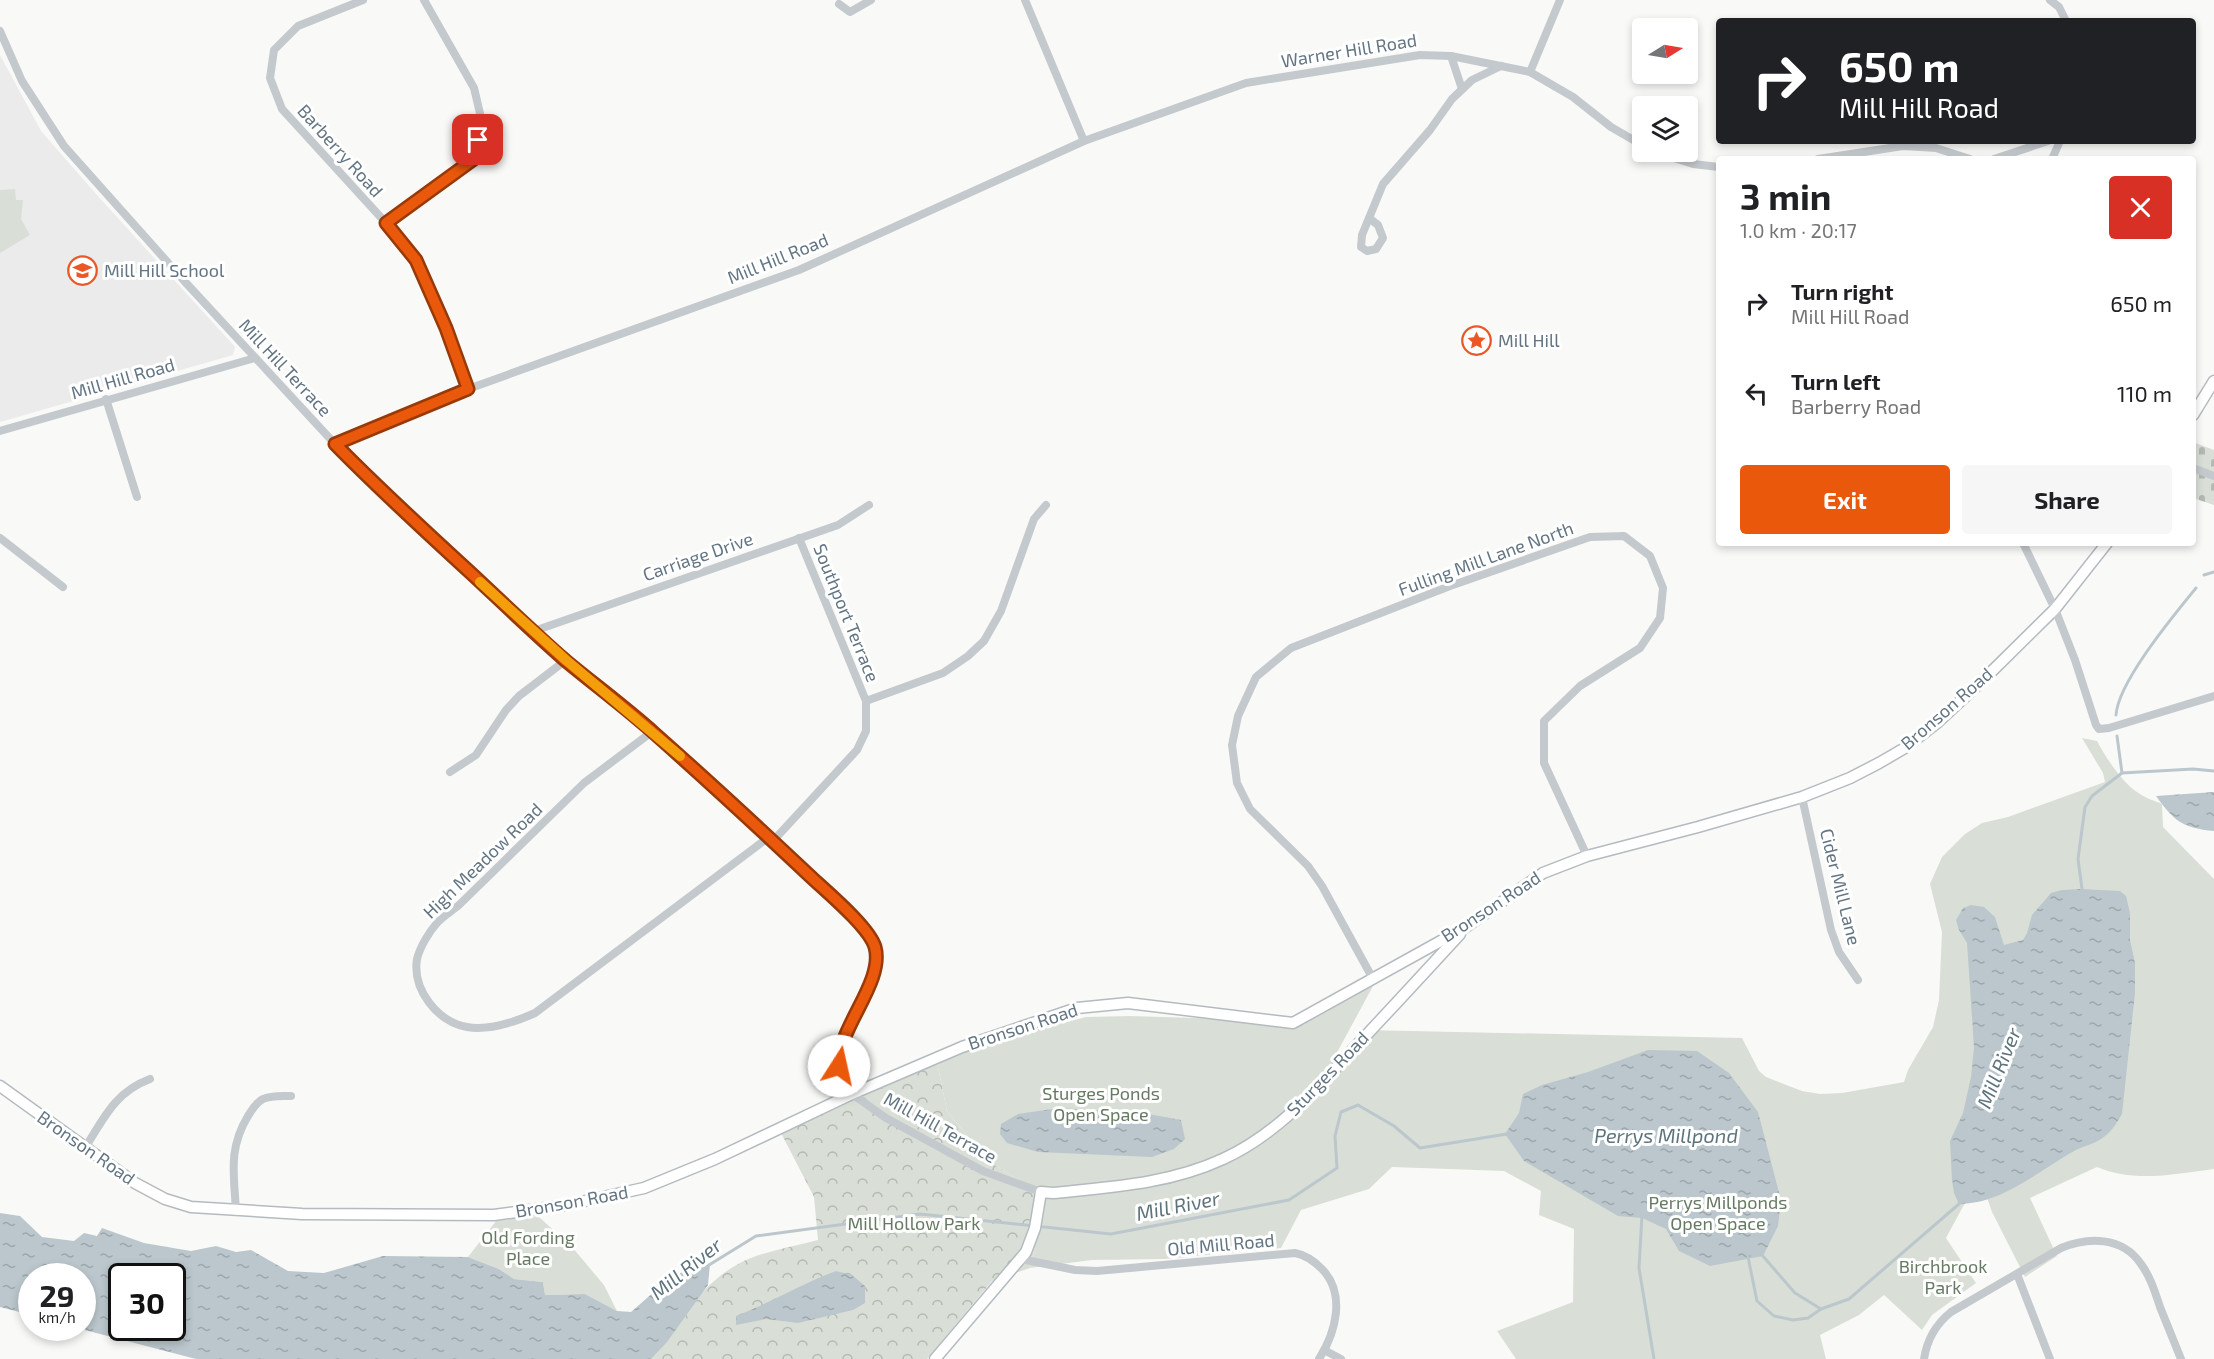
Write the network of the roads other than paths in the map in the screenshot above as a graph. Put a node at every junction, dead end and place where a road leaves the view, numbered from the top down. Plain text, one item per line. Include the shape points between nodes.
1 (363, 0) edge
2 (424, 0) edge
3 (871, 0) edge
4 (1025, 0) edge
5 (1560, 0) edge
6 (2050, 0) edge
7 (838, 4) dead end
8 (2064, 18) edge
9 (0, 31) edge
10 (1451, 56) junction
11 (1501, 66) junction
12 (1530, 72) junction
13 (1462, 89) junction
14 (1632, 139) edge
15 (1084, 141) junction
16 (2039, 144) edge
17 (1839, 156) edge
18 (1961, 156) edge
19 (2003, 156) edge
20 (1686, 162) edge
21 (1716, 167) edge
22 (1369, 218) dead end
23 (386, 223) junction
24 (255, 358) junction
25 (2214, 381) edge
26 (468, 389) junction
27 (106, 399) junction
28 (2196, 410) edge
29 (0, 431) edge
30 (335, 444) junction
31 (2196, 469) edge
32 (2214, 476) edge
33 (138, 497) dead end
34 (869, 504) dead end
35 (1046, 505) dead end
36 (0, 537) edge
37 (799, 538) junction
38 (2024, 546) edge
39 (2105, 546) edge
40 (63, 587) dead end
41 (2055, 609) junction
42 (534, 631) junction
43 (566, 660) junction
44 (2214, 696) edge
45 (866, 701) junction
46 (652, 731) junction
47 (450, 772) dead end
48 (1802, 796) junction
49 (771, 839) junction
50 (1587, 856) junction
51 (1466, 927) junction
52 (1373, 979) junction
53 (1858, 980) dead end
54 (150, 1079) dead end
55 (0, 1086) edge
56 (852, 1094) junction
57 (291, 1096) dead end
58 (85, 1148) junction
59 (1041, 1192) junction
60 (236, 1211) junction
61 (1023, 1256) junction
62 (2017, 1274) junction
63 (1324, 1350) junction
64 (935, 1359) edge
65 (1319, 1359) edge
66 (1341, 1359) edge
67 (1924, 1359) edge
68 (2050, 1359) edge
69 (2181, 1359) edge

1 - 23 street, Barberry Road via 298,26 274,50 270,78 282,109
2 - 23 street via 474,88 482,122 474,159
3 - 7 street via 850,12
4 - 15 street
5 - 12 street
6 - 8 street
9 - 24 street, Mill Hill Terrace via 22,81 64,146
10 - 11 street, Warner Hill Road
10 - 13 street
10 - 15 street, Warner Hill Road via 1420,55 1246,83
11 - 12 street, Warner Hill Road
11 - 13 street
12 - 14 street, Warner Hill Road
13 - 22 street via 1383,184
15 - 26 street, Mill Hill Road via 799,270
16 - 19 street
17 - 18 street via 1903,147 1936,148
20 - 21 street
23 - 26 street, Barberry Road via 416,260
24 - 27 street, Mill Hill Road
24 - 30 street, Mill Hill Terrace
25 - 28 main road
26 - 30 street, Mill Hill Road
27 - 29 street, Mill Hill Road
27 - 33 street
30 - 42 street, Mill Hill Terrace via 380,491
31 - 32 street
34 - 37 street, Carriage Drive via 838,525
35 - 45 street, Southport Terrace via 1034,519 1001,611 984,640 943,673
36 - 40 street
37 - 42 street, Carriage Drive
37 - 45 street, Southport Terrace
38 - 41 street
39 - 41 main road, Bronson Road
41 - 44 street via 2099,729
41 - 48 main road, Bronson Road via 1938,722 1903,749 1850,778
42 - 43 street, Mill Hill Terrace
43 - 46 street, Mill Hill Terrace
43 - 47 street via 519,696 476,755
45 - 49 street, High Meadow Road via 866,730 857,750
46 - 49 street, Mill Hill Terrace
46 - 49 street, High Meadow Road via 585,783 437,923 424,942 417,965 419,982 436,1011 457,1024 477,1028 535,1013
48 - 50 main road, Bronson Road
48 - 53 street, Cider Mill Lane via 1831,930 1839,952
49 - 56 street, Mill Hill Terrace via 845,909 874,945 876,956 871,977 839,1053 841,1073
50 - 51 main road, Bronson Road via 1543,873
50 - 52 street, Fulling Mill Lane North via 1544,763 1544,721 1580,686 1640,648 1660,618 1663,588 1650,556 1624,536 1590,537 1291,648 1256,677 1238,716 1232,745 1237,783 1250,809 1308,866 1322,886
51 - 52 main road, Bronson Road
51 - 59 main road, Sturges Road via 1299,1107 1251,1145 1186,1173 1136,1185
52 - 56 main road, Bronson Road via 1293,1023 1128,1003 1077,1008 962,1047
54 - 58 street via 120,1096
55 - 58 main road, Bronson Road
56 - 59 street, Mill Hill Terrace via 886,1118 983,1171
56 - 60 main road, Bronson Road via 690,1170 644,1188 597,1199 494,1215
57 - 60 street via 260,1101 241,1128 233,1156
58 - 60 main road, Bronson Road via 165,1199 190,1207
59 - 61 main road via 1040,1207
61 - 63 street, Old Mill Road via 1075,1270 1097,1271 1302,1254 1327,1275 1336,1293 1333,1328
61 - 64 main road
62 - 67 street via 1944,1318 1932,1333
62 - 68 street
62 - 69 street via 2077,1242 2103,1241 2119,1246 2137,1258 2144,1269
63 - 65 street, Old Mill Road
63 - 66 street

